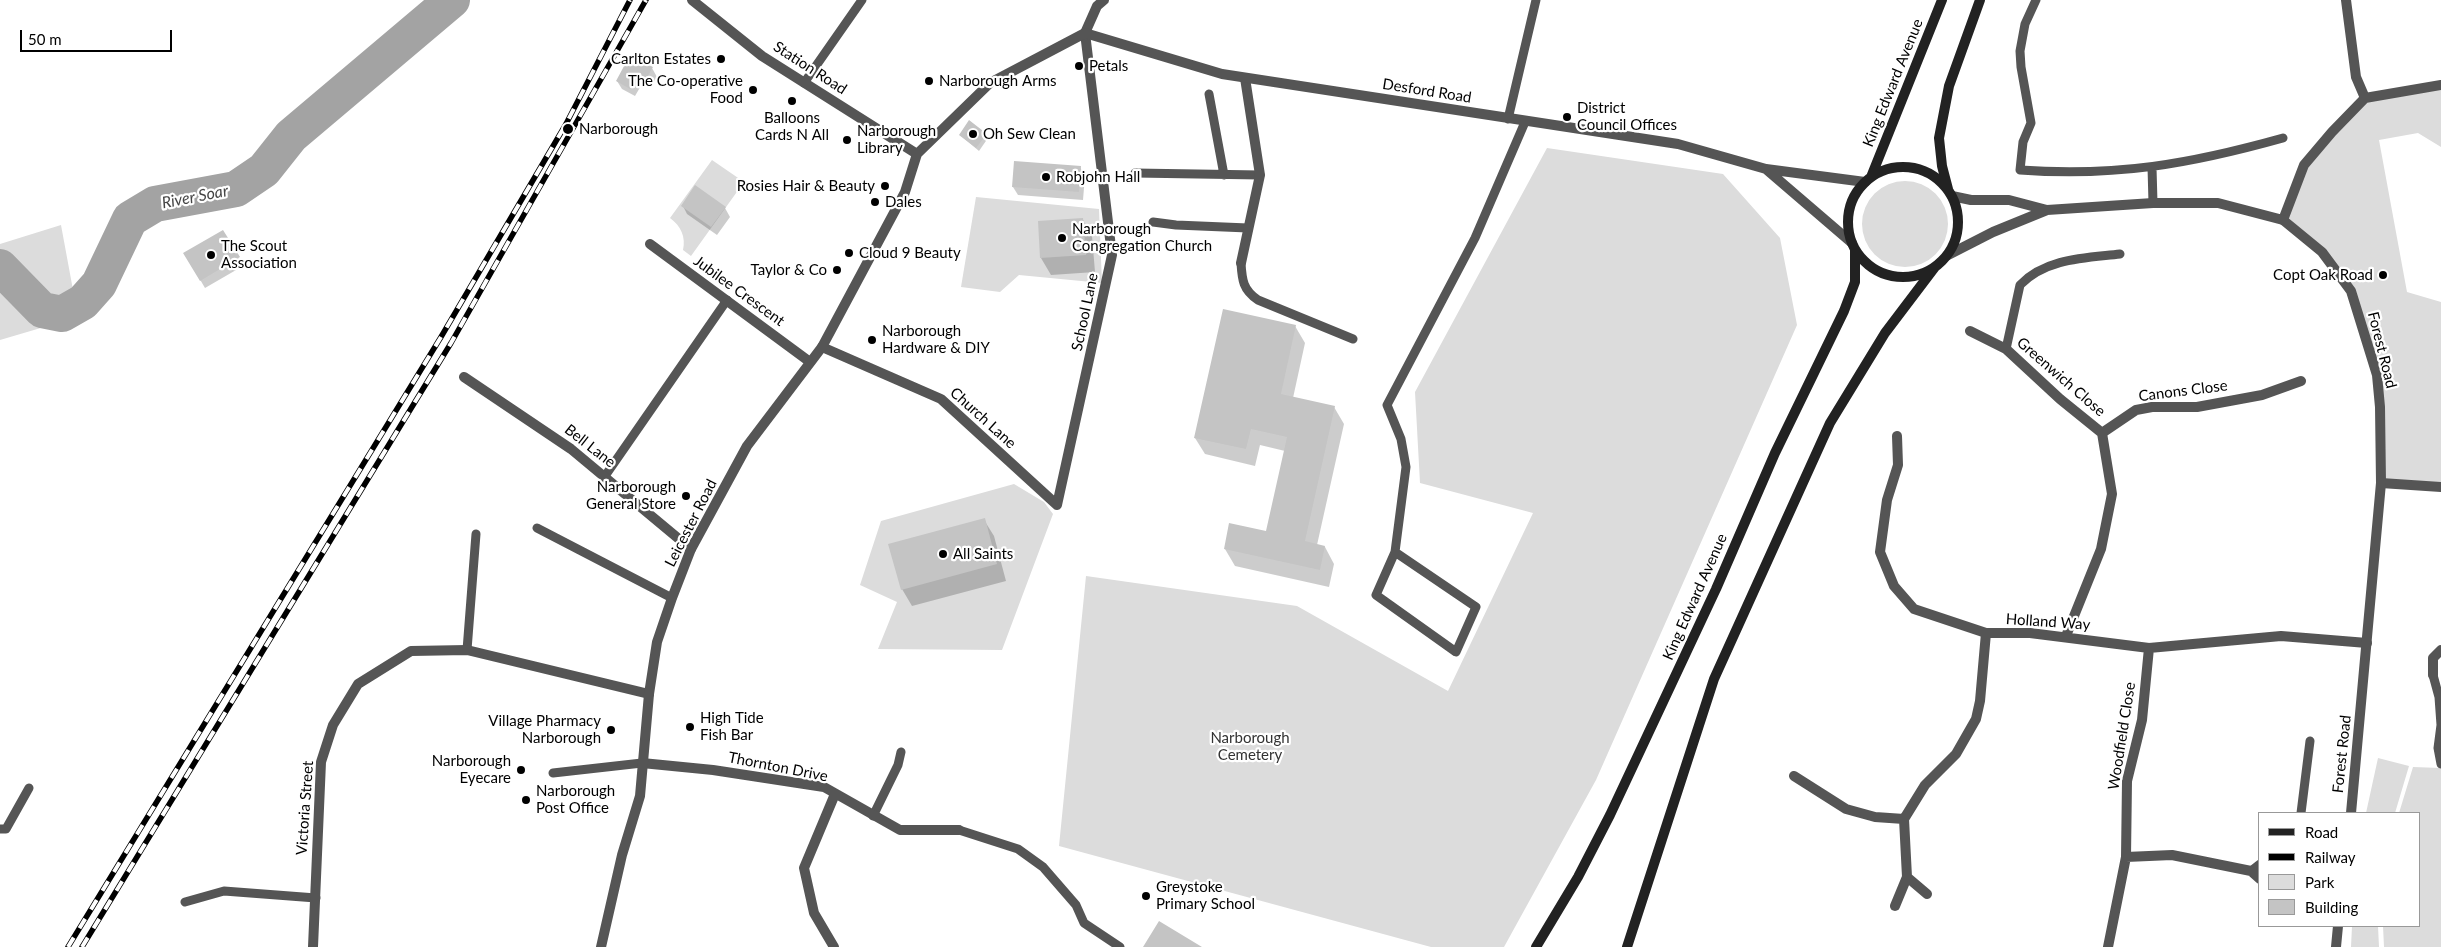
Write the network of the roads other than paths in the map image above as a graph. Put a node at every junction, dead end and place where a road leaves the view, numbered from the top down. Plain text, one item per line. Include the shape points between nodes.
1 (692, 0) edge
2 (862, 0) edge
3 (1536, 0) edge
4 (1942, 0) edge
5 (1980, 0) edge
6 (2036, 0) edge
7 (2346, 0) edge
8 (1099, 2) edge
9 (1085, 33) junction
10 (1245, 78) junction
11 (804, 83) junction
12 (2441, 85) edge
13 (1209, 94) dead end
14 (2365, 98) junction
15 (1508, 119) junction
16 (1526, 122) junction
17 (2283, 138) dead end
18 (917, 154) junction
19 (2152, 167) junction
20 (1766, 169) junction
21 (1134, 173) dead end
22 (1224, 174) junction
23 (1260, 175) junction
24 (1868, 180) junction
25 (1950, 193) junction
26 (2153, 203) junction
27 (2047, 210) junction
28 (2283, 220) junction
29 (1153, 222) dead end
30 (1248, 228) junction
31 (650, 244) dead end
32 (1854, 246) junction
33 (2120, 254) dead end
34 (1948, 255) junction
35 (1241, 263) joint
36 (1935, 267) junction
37 (727, 300) junction
38 (1970, 331) dead end
39 (1353, 339) dead end
40 (822, 348) junction
41 (2006, 349) junction
42 (810, 362) junction
43 (464, 378) dead end
44 (2301, 381) dead end
45 (2102, 433) junction
46 (1898, 436) dead end
47 (605, 476) junction
48 (2380, 482) junction
49 (2441, 487) edge
50 (1057, 505) joint
51 (537, 528) dead end
52 (476, 534) dead end
53 (692, 549) junction
54 (1394, 552) junction
55 (672, 598) junction
56 (1986, 633) junction
57 (2066, 636) junction
58 (2367, 643) junction
59 (2149, 648) junction
60 (467, 650) junction
61 (2441, 650) edge
62 (2433, 675) joint
63 (649, 694) junction
64 (2441, 725) edge
65 (2310, 741) dead end
66 (901, 752) dead end
67 (642, 762) junction
68 (2441, 764) edge
69 (553, 772) dead end
70 (1794, 776) dead end
71 (29, 788) dead end
72 (835, 794) junction
73 (2302, 812) edge
74 (2351, 812) edge
75 (873, 816) junction
76 (1904, 819) junction
77 (0, 829) edge
78 (959, 830) joint
79 (2126, 857) junction
80 (2258, 866) edge
81 (2251, 871) junction
82 (1907, 877) junction
83 (2258, 877) edge
84 (1927, 894) dead end
85 (316, 898) junction
86 (185, 902) dead end
87 (1895, 906) dead end
88 (2338, 927) edge
89 (313, 947) edge
90 (601, 947) edge
91 (834, 947) edge
92 (1120, 947) edge
93 (1536, 947) edge
94 (1627, 947) edge
95 (2108, 947) edge
96 (2336, 947) edge

1 - 11 street, Station Road via 762,56
2 - 11 lane
3 - 15 lane
4 - 24 main road, King Edward Avenue
5 - 25 main road via 1949,86 1939,138 1942,166
6 - 19 lane via 2025,24 2020,50 2032,123 2022,142 2020,170 2085,173
7 - 14 street via 2356,77
8 - 9 street
9 - 10 street, Desford Road
9 - 18 street via 990,83
9 - 50 street, School Lane via 1112,255
10 - 15 street, Desford Road
10 - 23 street
11 - 18 street, Station Road
12 - 14 street
13 - 22 lane
14 - 28 street via 2304,165
15 - 16 street, Desford Road
16 - 20 street, Desford Road via 1678,144
16 - 54 lane via 1475,238 1387,405 1401,439 1406,468
17 - 19 lane via 2214,157
18 - 40 street, Leicester Road via 905,192
19 - 26 lane
20 - 24 street, Desford Road
20 - 32 street, Desford Road
21 - 22 lane
22 - 23 lane
23 - 30 street
24 - 25 main road via 1887,170 1913,168 1936,178
24 - 32 main road, King Edward Avenue via 1855,195 1849,210 1848,227
25 - 27 street, Forest Road via 1971,200 2009,200
25 - 34 main road via 1957,211 1958,226
26 - 27 street, Forest Road
26 - 28 street, Forest Road via 2218,203
27 - 34 street, Forest Road
28 - 48 street, Forest Road via 2322,252 2351,290 2376,375 2380,407
29 - 30 lane via 1176,226
30 - 35 street
31 - 37 street, Jubilee Crescent
32 - 36 main road via 1867,264 1883,273 1900,277 1919,275
32 - 93 main road, King Edward Avenue via 1855,282 1844,311 1775,453 1716,590 1610,815
33 - 41 lane via 2064,261 2034,272 2020,285
34 - 36 main road
35 - 39 lane via 1242,282 1248,293 1258,300
36 - 94 main road via 1885,333 1830,423 1714,679
37 - 42 street, Jubilee Crescent
37 - 47 lane
38 - 41 street, Greenwich Close
40 - 42 street, Leicester Road
40 - 50 street, Church Lane via 941,398
41 - 45 street, Greenwich Close
42 - 53 street, Leicester Road via 747,446
43 - 47 street, Bell Lane via 572,448
44 - 45 street, Canons Close via 2262,395 2196,407 2136,410
45 - 57 street, Greenwich Close via 2112,494 2101,549
46 - 56 street, Holland Way via 1898,465 1887,500 1880,552 1894,586 1914,610
47 - 53 street, Bell Lane
48 - 49 street
48 - 58 street, Forest Road
51 - 55 lane
52 - 60 lane
53 - 55 street, Leicester Road
54 - 54 lane via 1476,607 1456,652 1376,595
55 - 63 street, Leicester Road via 657,642
56 - 57 street, Holland Way
56 - 76 street via 1976,719 1956,754 1925,785
57 - 59 street, Holland Way
58 - 59 street, Holland Way via 2281,636
58 - 74 street, Forest Road
59 - 79 street, Woodfield Close via 2142,720 2127,781
60 - 63 street, Victoria Street
60 - 85 street, Victoria Street via 411,651 358,684 333,725 321,762
61 - 62 street via 2433,658
62 - 64 lane
63 - 67 street, Leicester Road
64 - 68 lane via 2438,748
65 - 73 lane
66 - 75 lane
67 - 69 lane
67 - 72 street, Thornton Drive via 790,781 824,787
67 - 90 street, Leicester Road via 640,796 622,855
70 - 76 street via 1846,809 1875,817
71 - 77 lane via 6,829
72 - 75 street, Thornton Drive
72 - 91 street via 804,868 814,913
75 - 78 street, Thornton Drive via 900,830
76 - 82 street
78 - 92 lane via 1018,849 1042,867 1076,905 1084,923
79 - 81 street via 2172,855
79 - 95 street, Woodfield Close
80 - 81 lane
81 - 83 street
82 - 84 street
82 - 87 street
85 - 86 lane via 224,891
85 - 89 street, Victoria Street
88 - 96 street

